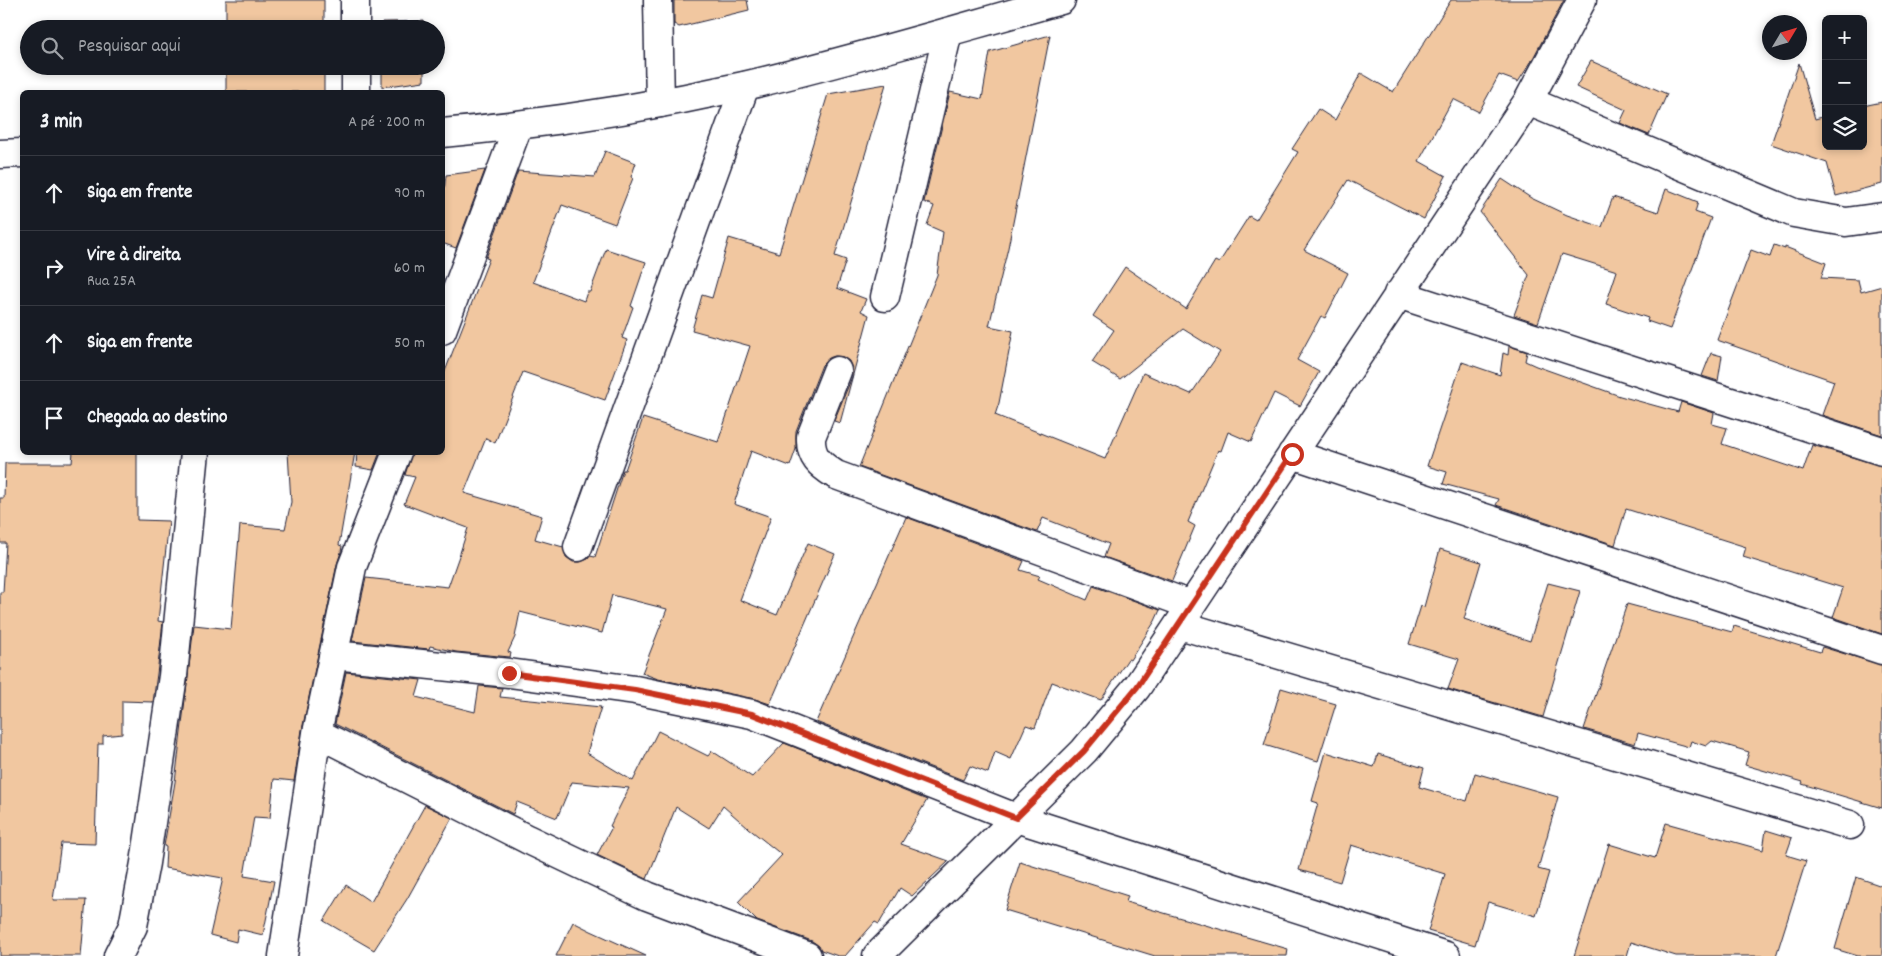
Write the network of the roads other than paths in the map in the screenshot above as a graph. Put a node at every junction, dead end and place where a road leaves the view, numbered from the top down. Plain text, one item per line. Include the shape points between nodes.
1 (355, 0) edge
2 (658, 0) edge
3 (1061, 0) edge
4 (1582, 0) edge
5 (1016, 6) edge
6 (355, 20) edge
7 (948, 32) junction
8 (356, 75) edge
9 (745, 86) junction
10 (356, 90) edge
11 (1528, 101) junction
12 (660, 103) junction
13 (518, 126) junction
14 (445, 133) edge
15 (20, 153) edge
16 (0, 154) edge
17 (1882, 217) edge
18 (1398, 294) junction
19 (885, 297) dead end
20 (445, 322) edge
21 (837, 371) dead end
22 (1882, 451) edge
23 (1292, 454) junction
24 (195, 455) edge
25 (396, 455) edge
26 (578, 547) dead end
27 (1185, 615) junction
28 (1882, 650) edge
29 (334, 655) junction
30 (316, 733) junction
31 (1016, 818) junction
32 (1850, 825) dead end
33 (118, 956) edge
34 (283, 956) edge
35 (807, 956) edge
36 (877, 956) edge
37 (1446, 956) edge

1 - 6 street
2 - 12 street
3 - 5 street
4 - 11 street
5 - 7 street
7 - 9 street
7 - 19 street
8 - 10 street
9 - 12 street
9 - 26 street
11 - 17 street via 1794,213 1846,222
11 - 18 street
12 - 13 street
13 - 14 street
13 - 20 street
15 - 16 street
18 - 22 street
18 - 23 street
21 - 27 street via 811,437 810,448 820,465 836,475
23 - 27 street
23 - 28 street
24 - 33 street via 173,676 145,863 133,926
25 - 29 street via 352,567
27 - 31 street via 1137,687 1084,751
27 - 32 street
29 - 30 street
29 - 31 street via 635,690 752,714
30 - 34 street
30 - 35 street via 647,896
31 - 36 street
31 - 37 street

